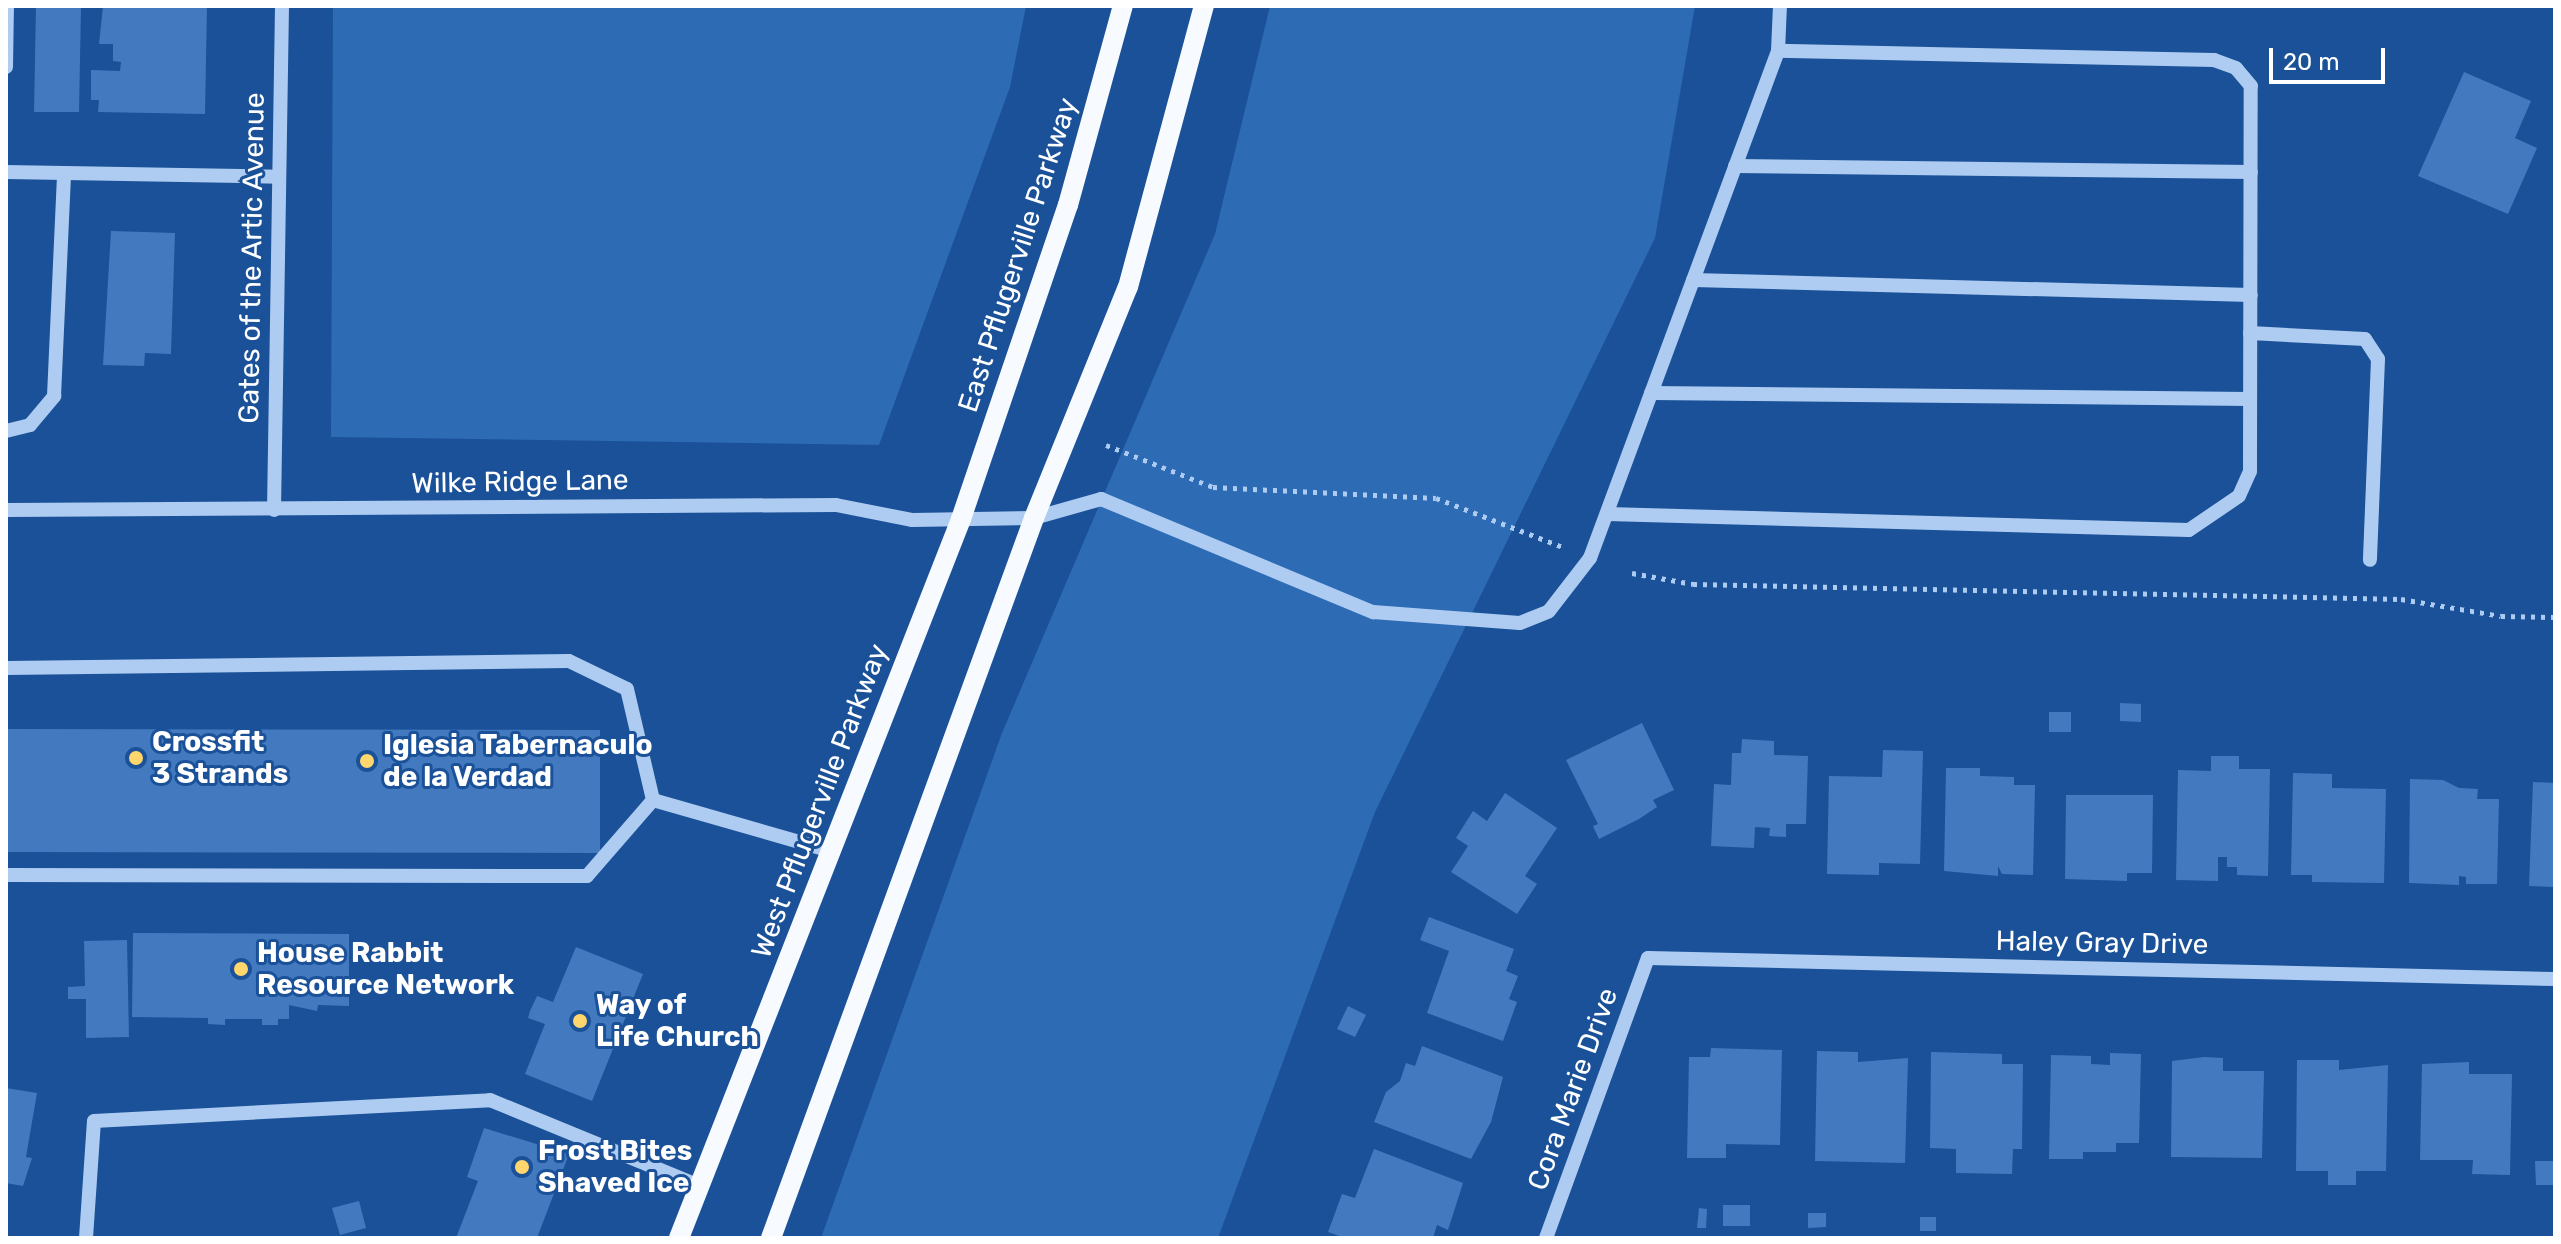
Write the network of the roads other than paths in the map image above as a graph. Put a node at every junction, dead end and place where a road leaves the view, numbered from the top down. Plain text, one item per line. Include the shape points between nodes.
1 (7, 6) edge
2 (282, 6) edge
3 (1123, 6) edge
4 (1204, 6) edge
5 (1780, 6) edge
6 (1778, 51) junction
7 (6, 67) edge
8 (1735, 166) junction
9 (6, 172) edge
10 (2251, 172) junction
11 (64, 173) junction
12 (279, 177) junction
13 (1693, 280) junction
14 (2251, 295) junction
15 (2250, 333) junction
16 (1651, 393) junction
17 (2250, 399) junction
18 (6, 431) edge
19 (6, 510) edge
20 (274, 510) junction
21 (1607, 514) junction
22 (1034, 518) junction
23 (961, 519) junction
24 (2370, 560) dead end
25 (6, 668) edge
26 (653, 800) junction
27 (831, 851) junction
28 (6, 875) edge
29 (1648, 958) joint
30 (2555, 979) edge
31 (700, 1186) junction
32 (86, 1238) edge
33 (679, 1238) edge
34 (771, 1238) edge
35 (1546, 1238) edge

1 - 7 street
2 - 12 street, Gates of the Artic Avenue
3 - 23 main road, East Pflugerville Parkway via 1068,205
4 - 22 main road via 1128,287
5 - 6 street, Wilke Ridge Lane
6 - 8 street, Wilke Ridge Lane
6 - 10 street via 2214,60 2236,68 2251,86
8 - 10 street
8 - 13 street, Wilke Ridge Lane
9 - 11 street
10 - 14 street
11 - 12 street
11 - 18 street via 54,396 30,425
12 - 20 street, Gates of the Artic Avenue
13 - 14 street
13 - 16 street, Wilke Ridge Lane
14 - 15 street
15 - 17 street
15 - 24 street via 2365,339 2378,359
16 - 17 street
16 - 21 street, Wilke Ridge Lane
17 - 21 street via 2250,471 2239,496 2189,530
19 - 20 street, Wilke Ridge Lane
20 - 23 street, Wilke Ridge Lane via 836,505 912,520
21 - 22 street, Wilke Ridge Lane via 1590,558 1549,611 1520,623 1373,612 1101,499
22 - 23 street, Wilke Ridge Lane
22 - 34 main road
23 - 27 main road, West Pflugerville Parkway
25 - 26 street via 569,661 627,689
26 - 27 street
26 - 28 street via 587,876
27 - 31 main road, West Pflugerville Parkway
29 - 30 street, Haley Gray Drive
29 - 35 street, Cora Marie Drive
31 - 32 street via 490,1100 94,1121
31 - 33 main road, West Pflugerville Parkway

